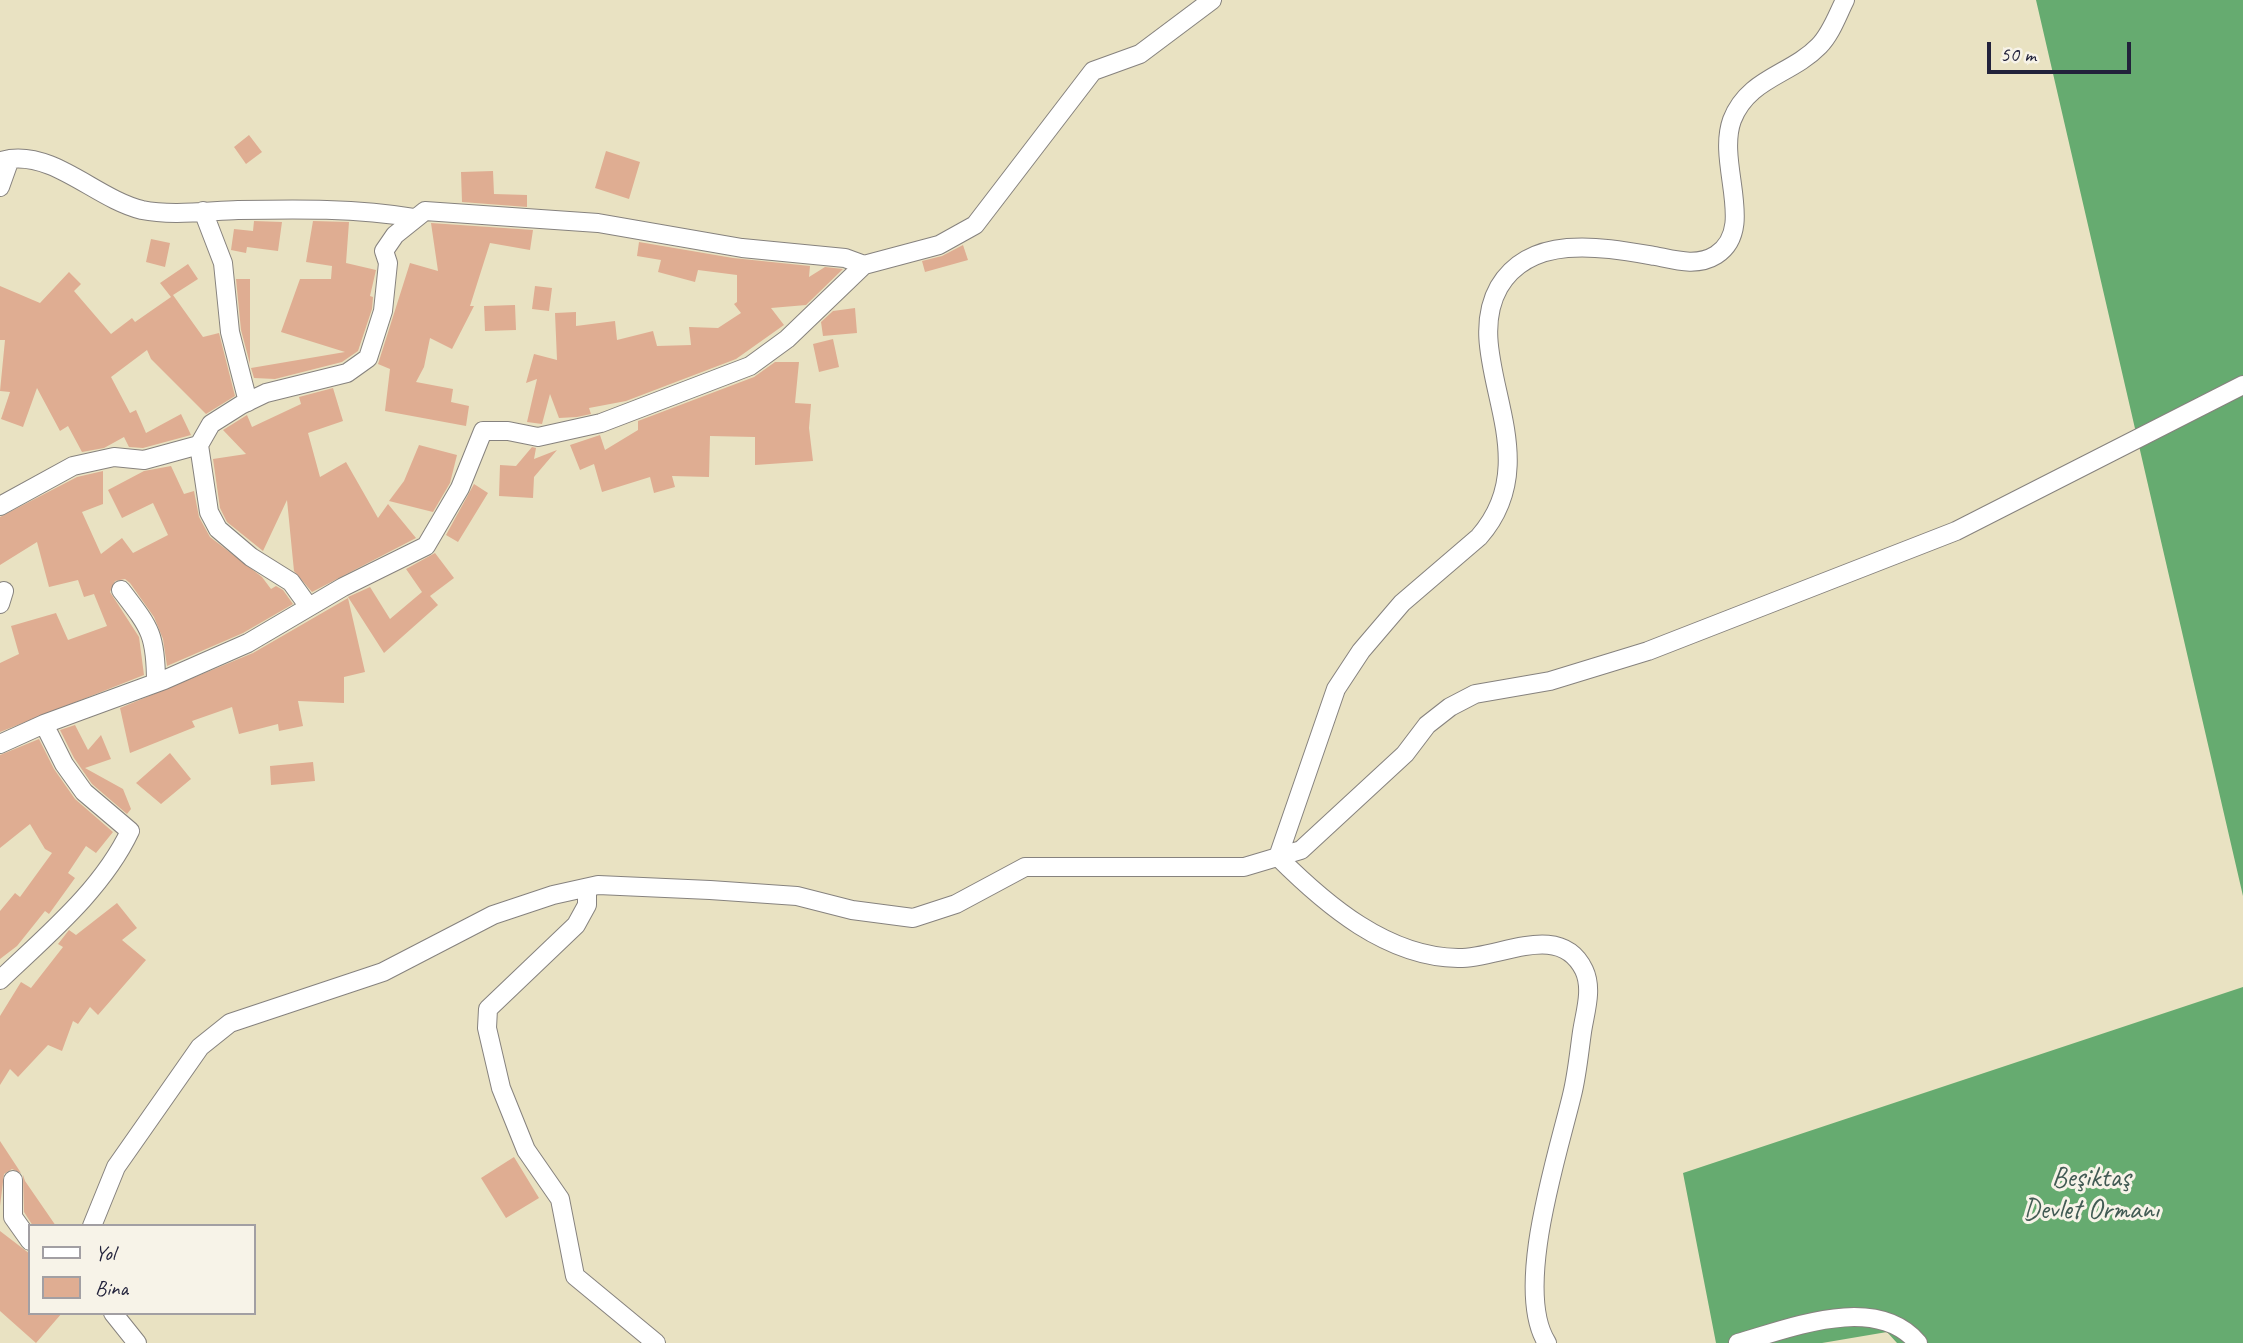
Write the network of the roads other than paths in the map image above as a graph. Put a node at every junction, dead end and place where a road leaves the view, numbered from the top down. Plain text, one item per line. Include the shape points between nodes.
1 (1212, 0) edge
2 (1845, 0) edge
3 (5, 160) edge
4 (0, 187) edge
5 (203, 211) junction
6 (415, 218) junction
7 (864, 265) junction
8 (2243, 384) edge
9 (248, 402) junction
10 (199, 445) junction
11 (0, 506) edge
12 (121, 590) dead end
13 (309, 607) junction
14 (156, 683) junction
15 (44, 724) junction
16 (0, 744) edge
17 (1278, 858) junction
18 (587, 888) junction
19 (0, 980) edge
20 (13, 1180) dead end
21 (93, 1224) edge
22 (28, 1238) edge
23 (115, 1315) edge
24 (137, 1343) edge
25 (656, 1343) edge
26 (1547, 1343) edge
27 (1738, 1343) edge
28 (1919, 1343) edge

1 - 7 street via 1140,54 1093,71 975,225 939,245
2 - 17 street via 1820,45 1755,86 1733,118 1726,156 1737,223 1731,240 1718,254 1690,262 1604,247 1563,248 1526,260 1500,286 1488,325 1506,445 1503,499 1479,537 1402,603 1336,689
3 - 4 street
3 - 5 street via 29,157 118,203 146,211
5 - 6 street via 352,211
5 - 9 street via 223,263 230,332
6 - 7 street via 425,211 598,222 742,248 845,258
6 - 9 street via 395,234 384,251 388,263 383,311 368,358 347,373 266,393
7 - 13 street via 787,339 750,366 601,423 538,437 483,431 460,488 426,546
8 - 17 street via 1956,531 1648,651 1550,681 1475,694 1427,725 1405,754 1301,850
9 - 10 street via 211,424
10 - 11 street via 144,460 114,457 73,466
10 - 13 street via 209,512 218,529 291,582
12 - 14 street via 150,628
13 - 14 street via 248,643
14 - 15 street
15 - 16 street
15 - 19 street via 84,792 130,831 117,859
17 - 18 street via 1244,867 1025,867 956,904 913,918 797,897 623,886
17 - 26 street via 1312,892 1399,946 1457,958 1549,944 1569,952 1583,968 1588,997 1573,1091 1542,1215 1535,1302
18 - 21 street via 493,915 383,972 230,1023 200,1047 116,1167
18 - 25 street via 587,905 576,925 488,1009 487,1028 500,1088 526,1150 560,1199 575,1276
20 - 22 street via 13,1217
23 - 24 street
27 - 28 street via 1856,1315 1894,1323

